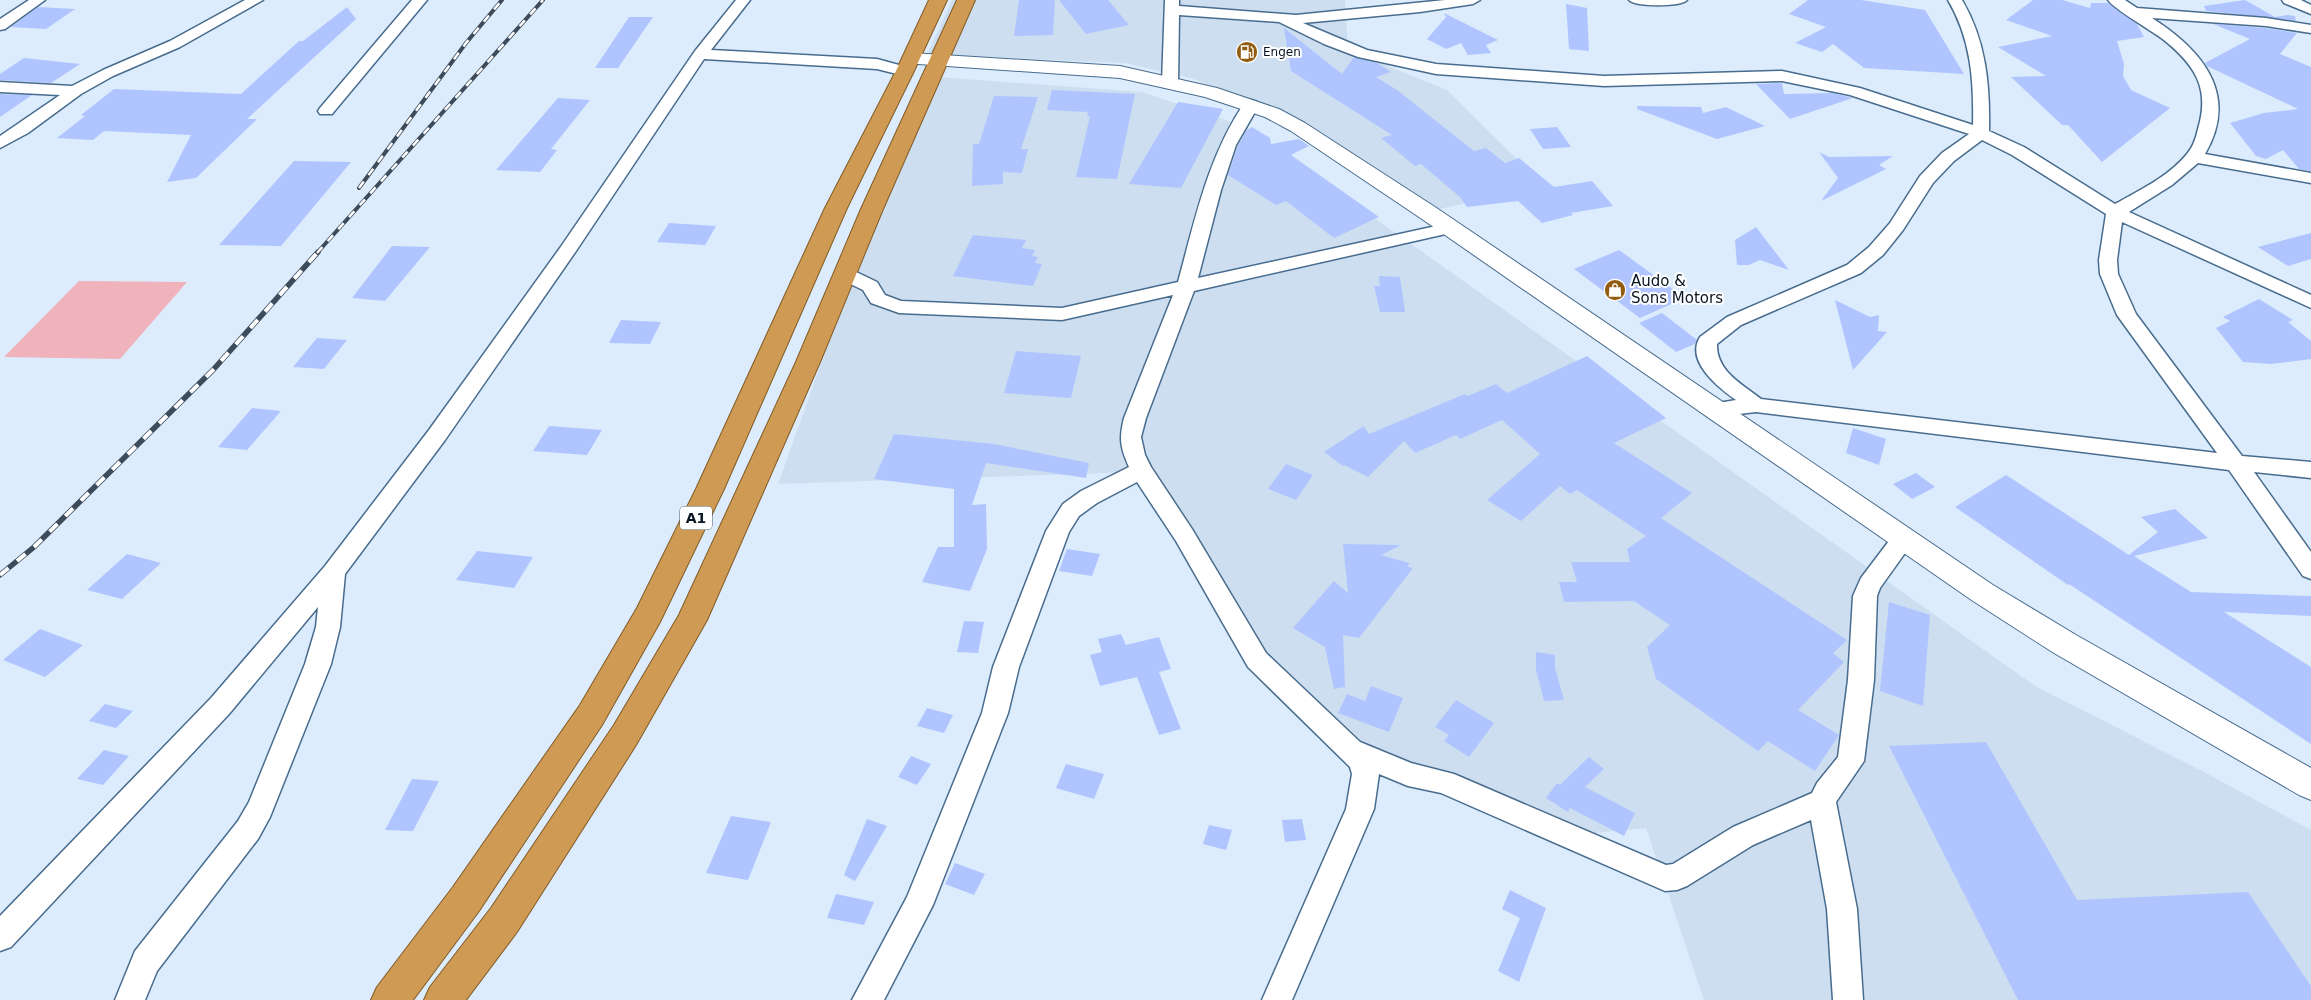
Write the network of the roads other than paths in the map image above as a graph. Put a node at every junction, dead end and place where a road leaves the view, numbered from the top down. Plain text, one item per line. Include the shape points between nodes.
1 (38, 0) edge
2 (256, 0) edge
3 (420, 0) edge
4 (742, 0) edge
5 (938, 0) edge
6 (966, 0) edge
7 (1473, 0) edge
8 (1636, 0) edge
9 (1680, 0) edge
10 (1954, 0) edge
11 (2115, 0) edge
12 (2290, 0) edge
13 (1172, 5) edge
14 (2311, 10) edge
15 (2134, 12) junction
16 (1284, 18) junction
17 (0, 26) edge
18 (2311, 29) edge
19 (700, 54) junction
20 (921, 65) junction
21 (1161, 82) junction
22 (0, 88) edge
23 (75, 90) junction
24 (1251, 105) junction
25 (326, 111) dead end
26 (0, 129) edge
27 (22, 130) junction
28 (1981, 133) junction
29 (0, 143) edge
30 (2195, 157) junction
31 (2311, 178) edge
32 (2115, 212) junction
33 (1450, 228) junction
34 (845, 274) junction
35 (1186, 286) junction
36 (2311, 302) edge
37 (1756, 405) junction
38 (1713, 410) junction
39 (2236, 463) junction
40 (1141, 470) junction
41 (2311, 470) edge
42 (1903, 539) junction
43 (2311, 570) edge
44 (334, 572) junction
45 (1351, 750) junction
46 (2311, 785) edge
47 (1822, 802) junction
48 (0, 937) edge
49 (130, 1000) edge
50 (390, 1000) edge
51 (443, 1000) edge
52 (867, 1000) edge
53 (1277, 1000) edge
54 (1848, 1000) edge

1 - 17 street
2 - 23 street via 175,44
3 - 25 street
4 - 19 street
5 - 20 highway, A1
6 - 20 highway, A1
7 - 16 street via 1325,18
8 - 9 street
10 - 28 street via 1967,18 1977,54 1982,92
11 - 15 street
12 - 14 street
13 - 16 street
13 - 21 street
15 - 18 street via 2266,22
15 - 30 street via 2176,41 2192,58 2211,94 2212,112 2208,129
16 - 28 street via 1346,48 1408,64 1463,72 1604,81 1782,76 1854,91
19 - 20 street
19 - 44 street via 460,403
20 - 21 street via 1117,82
20 - 34 highway, A1
20 - 50 highway, A1 via 836,208 710,488 649,614 591,715 466,899
21 - 24 street
22 - 23 street
23 - 27 street
24 - 33 street via 1298,127
24 - 35 street via 1228,145
26 - 27 street
27 - 29 street
28 - 32 street via 2018,151
28 - 37 street via 1948,156 1926,180 1897,226 1876,251 1854,269 1734,321 1707,342 1705,352 1710,365
30 - 31 street
30 - 32 street via 2171,179
32 - 36 street
32 - 39 street via 2109,274 2127,315
33 - 35 street
33 - 38 street
34 - 35 street via 870,286 878,299 899,306 1037,314 1078,311
34 - 51 highway, A1 via 692,620 620,743 504,920
35 - 40 street via 1130,437
37 - 38 street
37 - 39 street
38 - 42 street
39 - 41 street
39 - 43 street
40 - 45 street via 1184,535 1257,660
40 - 52 street via 1088,497 1071,510 1058,531 1006,667 995,712 918,904
42 - 46 street via 1983,594 2065,644
42 - 47 street via 1869,584 1865,596 1861,680 1851,760
44 - 48 street via 220,706
44 - 49 street via 328,627 318,664 260,808 248,830 146,961
45 - 47 street via 1408,774 1444,782 1665,878 1677,877 1706,856 1743,836
45 - 53 street via 1362,760 1366,774 1360,809
47 - 54 street via 1842,909

